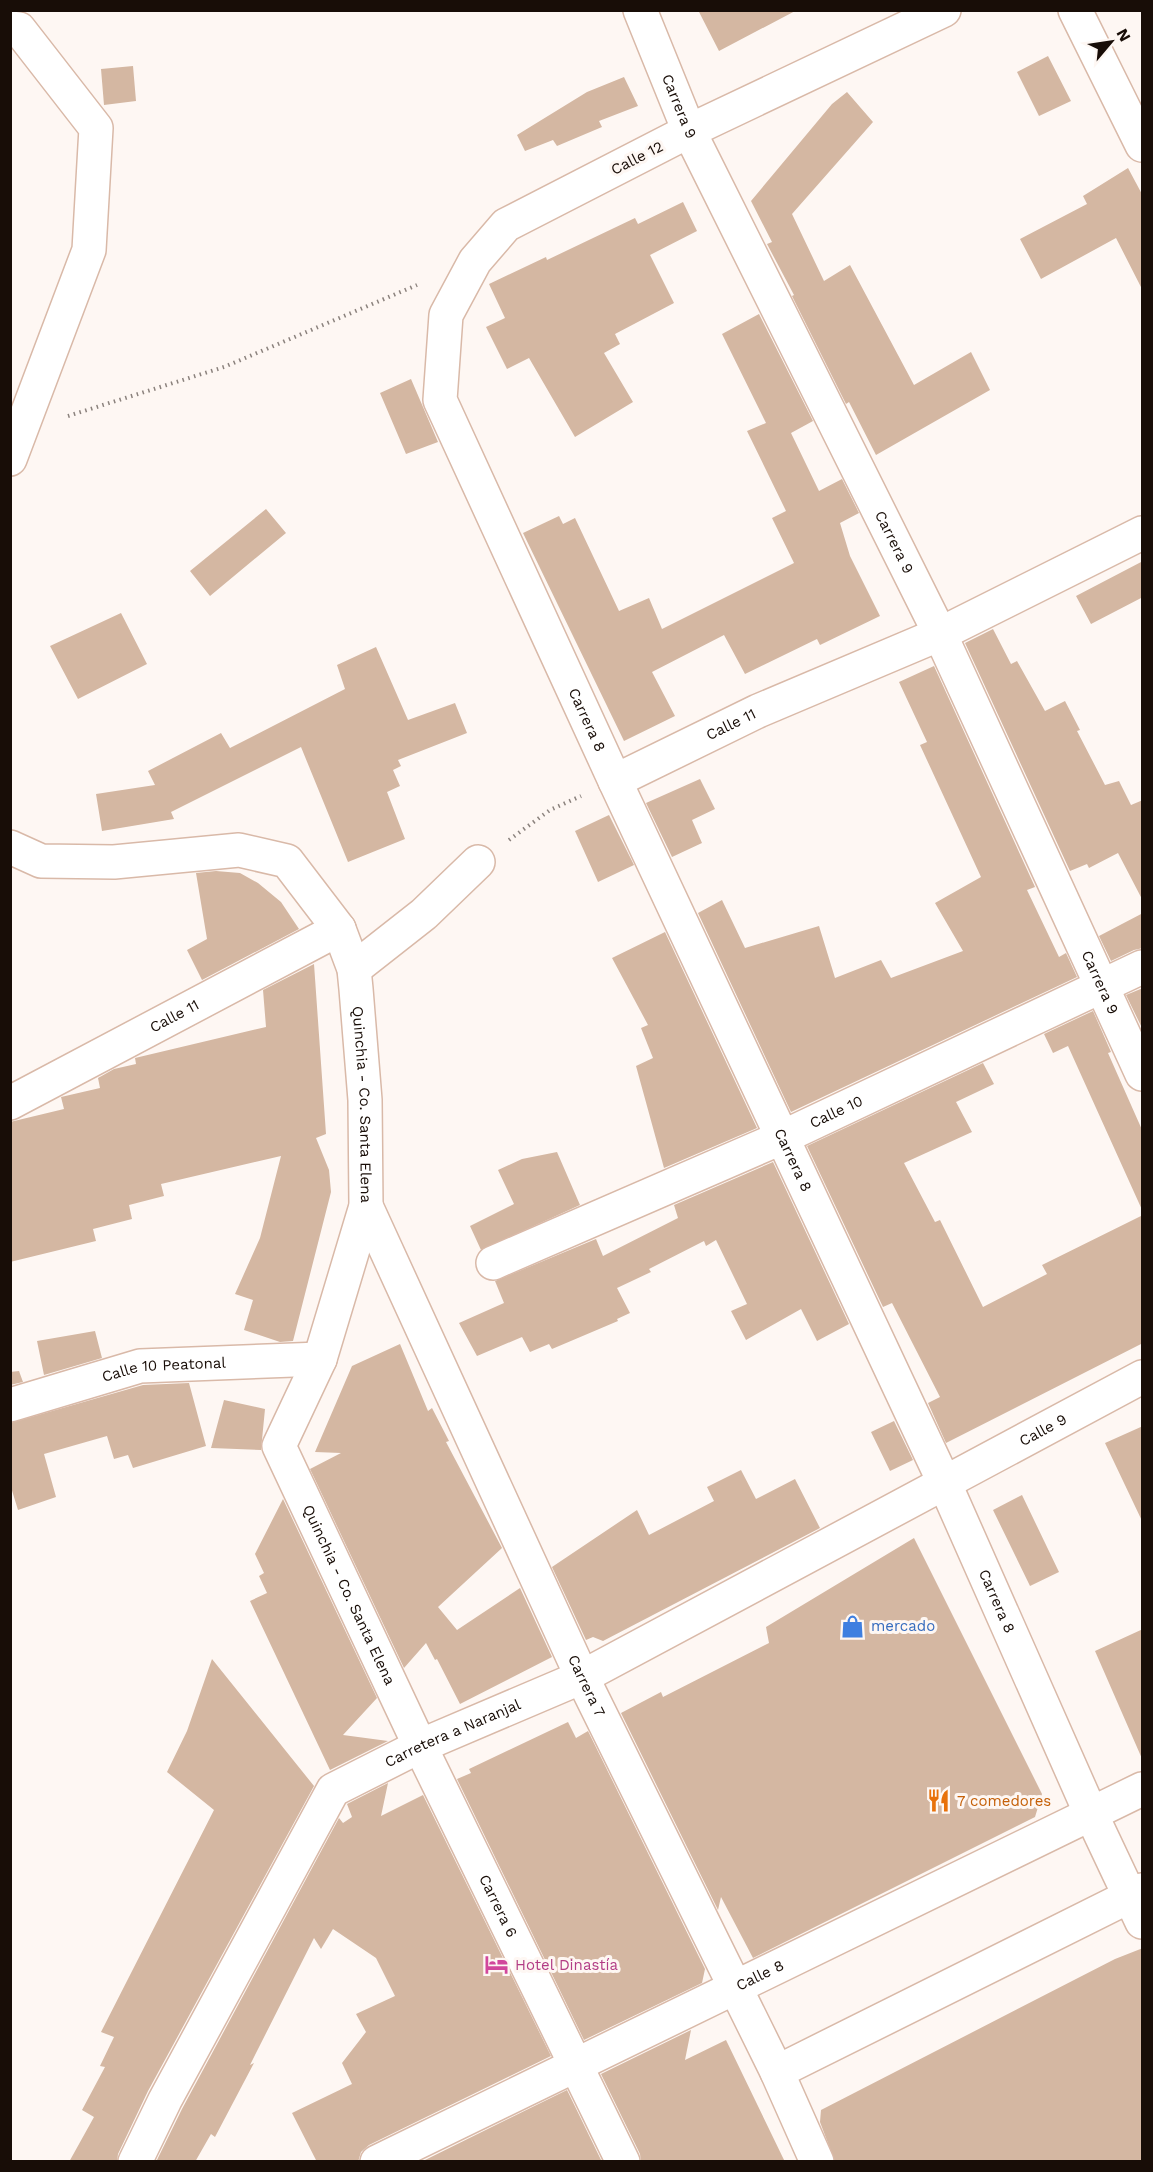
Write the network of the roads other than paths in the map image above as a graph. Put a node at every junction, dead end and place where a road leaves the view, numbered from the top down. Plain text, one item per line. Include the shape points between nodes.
1 (640, 10) edge
2 (944, 10) edge
3 (1075, 10) edge
4 (10, 28) edge
5 (689, 131) junction
6 (1143, 145) edge
7 (440, 400) joint
8 (16, 444) edge
9 (1143, 533) edge
10 (940, 633) junction
11 (615, 781) junction
12 (10, 847) edge
13 (478, 862) road end
14 (339, 929) junction
15 (1143, 967) edge
16 (354, 969) junction
17 (1102, 986) junction
18 (1143, 1074) edge
19 (10, 1103) edge
20 (783, 1137) junction
21 (366, 1206) junction
22 (493, 1263) dead end
23 (320, 1359) junction
24 (1143, 1377) edge
25 (10, 1405) edge
26 (944, 1482) junction
27 (582, 1677) junction
28 (420, 1746) junction
29 (1143, 1789) edge
30 (1091, 1814) junction
31 (1138, 1903) edge
32 (735, 1987) junction
33 (575, 2065) junction
34 (777, 2072) junction
35 (135, 2162) edge
36 (377, 2162) edge
37 (623, 2162) edge
38 (817, 2162) edge

1 - 5 street, Carrera 9
2 - 5 street, Calle 12
3 - 6 street
4 - 8 street via 19,28 96,128 89,250
5 - 7 street, Calle 12 via 506,225 475,261 446,315
5 - 10 street, Carrera 9
7 - 11 street, Carrera 8
9 - 10 street, Calle 11
10 - 11 street, Calle 11 via 758,711
10 - 17 street, Carrera 9
11 - 20 street, Carrera 8
12 - 14 street, Quinchia - Co. Santa Elena via 41,861 114,862 239,850 287,861
13 - 16 street via 424,914
14 - 16 street, Quinchia - Co. Santa Elena
14 - 19 street, Calle 11
15 - 17 street, Calle 10
16 - 21 street, Quinchia - Co. Santa Elena via 365,1100
17 - 18 street, Carrera 9
17 - 20 street, Calle 10
20 - 22 street, Calle 10
20 - 26 street, Carrera 8
21 - 23 street, Quinchia - Co. Santa Elena
21 - 27 street, Carrera 7
23 - 25 street, Calle 10 Peatonal via 140,1366
23 - 28 street, Quinchia - Co. Santa Elena via 279,1446
24 - 26 street, Calle 9
26 - 27 street, Carretera a Naranjal
26 - 30 street, Carrera 8
27 - 28 street, Carretera a Naranjal
27 - 32 street, Carrera 7
28 - 33 street, Carrera 6
28 - 35 street, Carretera a Naranjal via 333,1790
29 - 30 street, Calle 8
30 - 31 street, Carrera 8
30 - 32 street, Calle 8
31 - 34 street
32 - 33 street, Calle 8
32 - 34 street, Carrera 7
33 - 36 street, Calle 8
33 - 37 street, Carrera 6
34 - 38 street, Carrera 7

